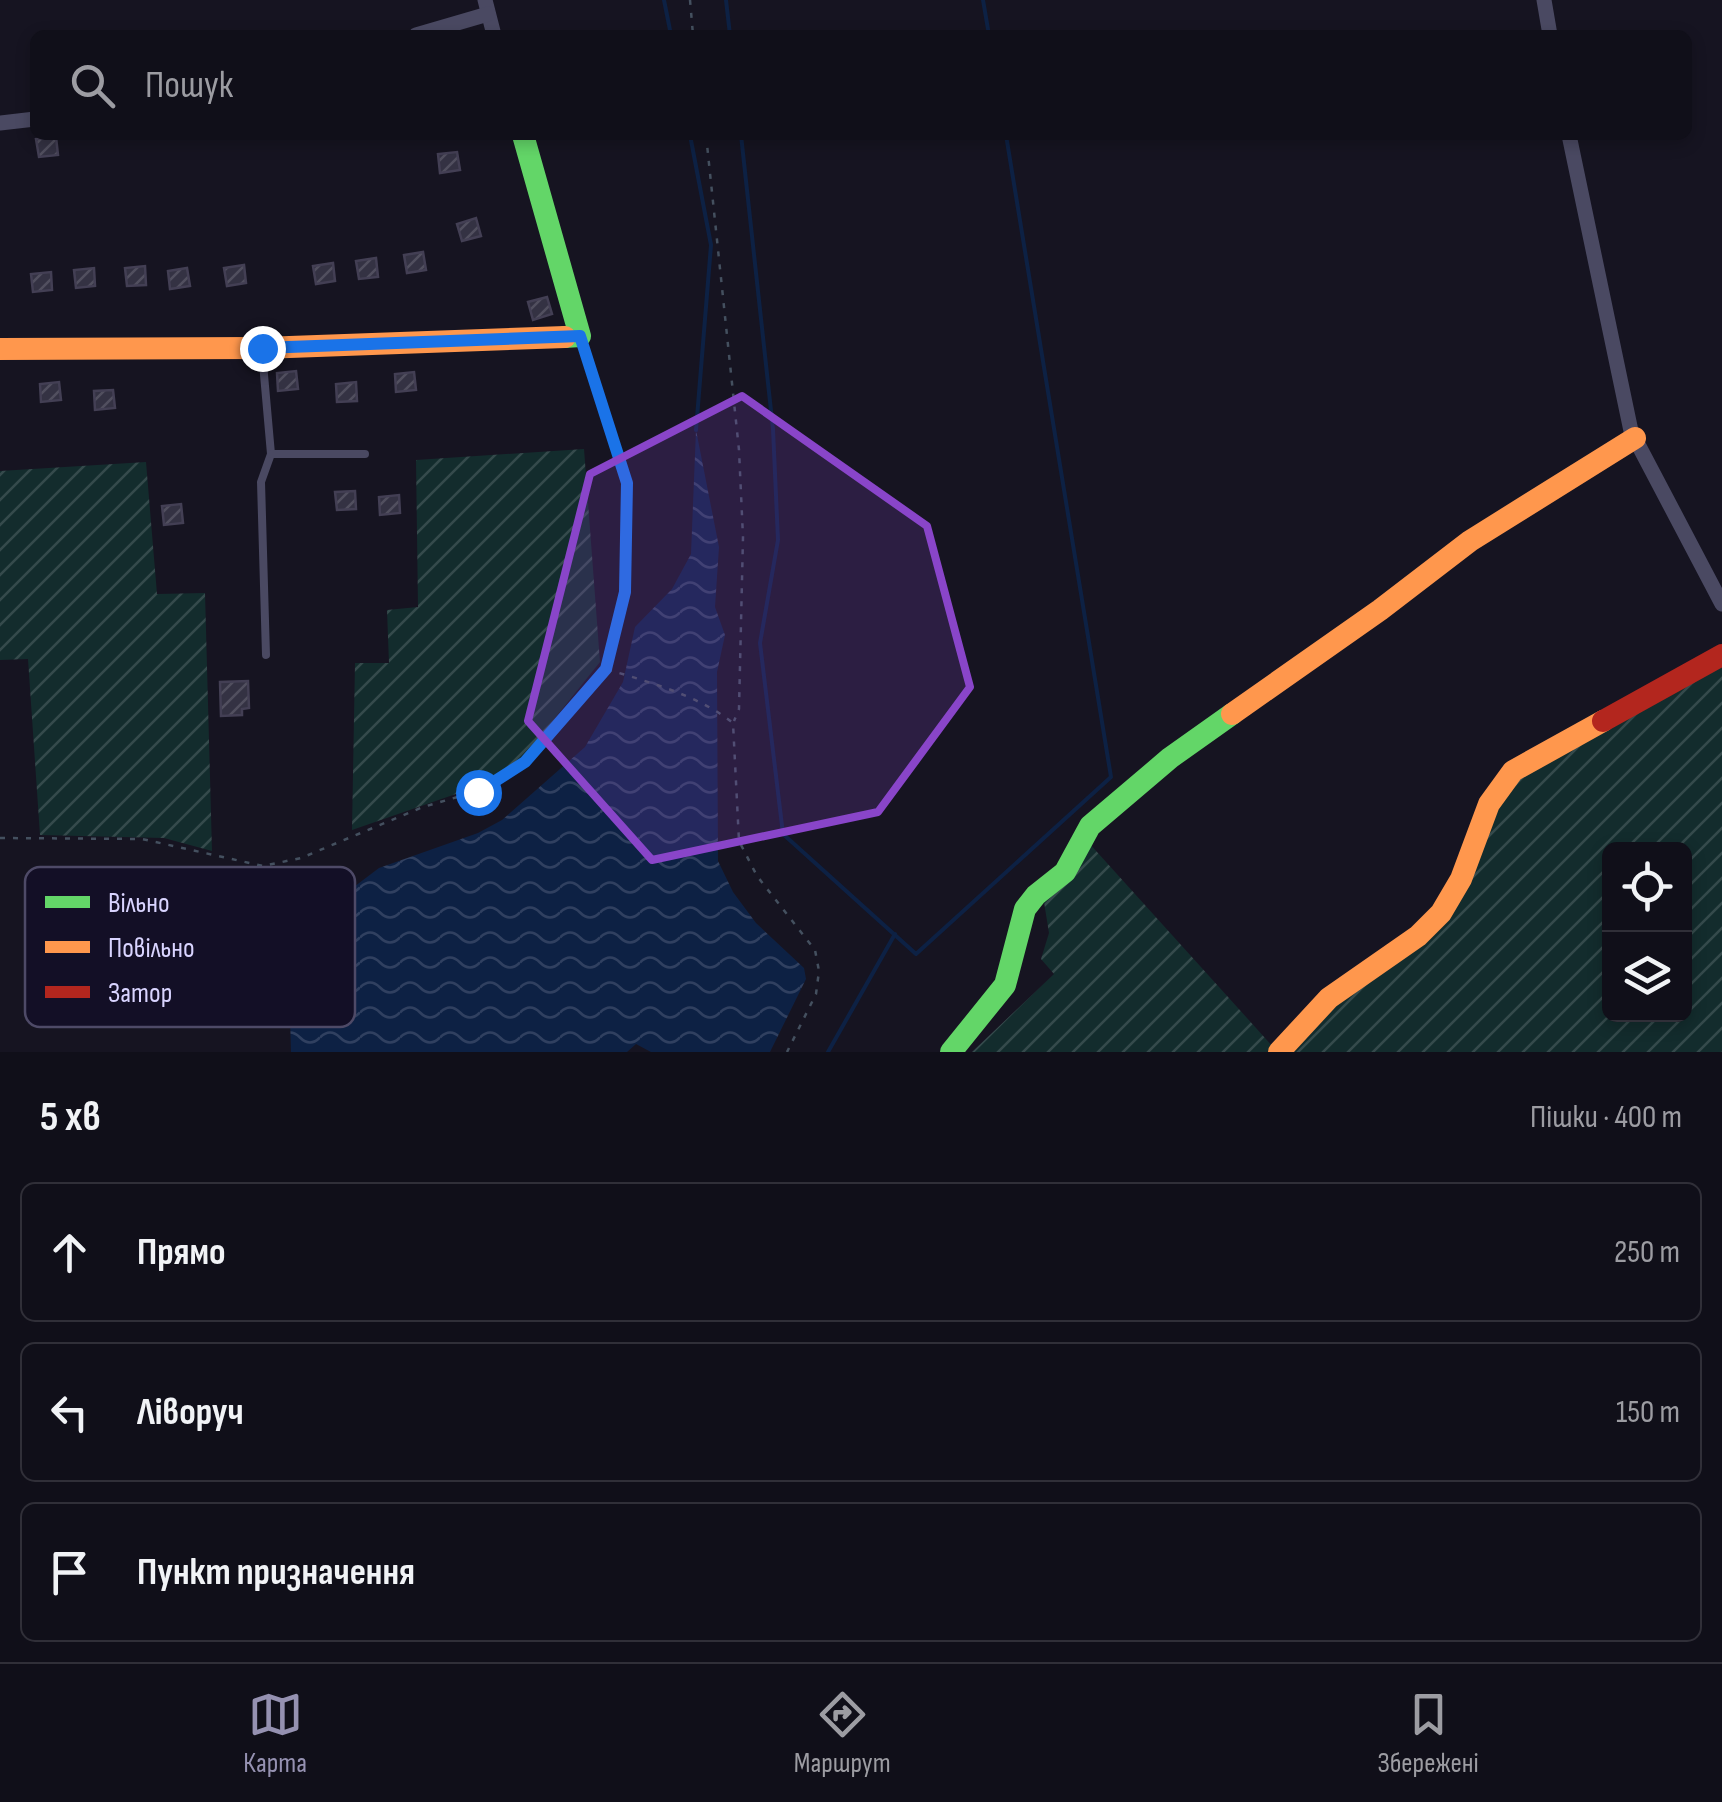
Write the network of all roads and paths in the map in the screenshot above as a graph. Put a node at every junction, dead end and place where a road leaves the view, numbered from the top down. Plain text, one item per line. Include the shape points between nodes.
1 (690, 0) edge
2 (1544, 0) edge
3 (487, 7) edge
4 (429, 30) edge
5 (693, 30) edge
6 (1549, 30) edge
7 (30, 120) edge
8 (0, 123) edge
9 (524, 140) edge
10 (707, 140) edge
11 (1570, 140) edge
12 (580, 336) junction
13 (262, 348) junction
14 (0, 349) edge
15 (1635, 438) junction
16 (270, 454) junction
17 (365, 454) dead end
18 (1722, 604) edge
19 (266, 655) dead end
20 (1722, 655) edge
21 (606, 669) junction
22 (733, 723) junction
23 (0, 838) edge
24 (787, 1052) edge
25 (951, 1052) edge
26 (1279, 1052) edge

1 - 5 path
2 - 6 street
3 - 4 street
7 - 8 street
9 - 12 street
10 - 22 path via 743,537 739,709
11 - 15 street
12 - 13 street
12 - 21 path via 627,483 625,592
13 - 14 street
13 - 16 lane
15 - 18 street
15 - 25 street via 1470,541 1170,758 1090,826 1065,872 1026,909 1005,985
16 - 17 lane
16 - 19 lane via 261,482
20 - 26 street via 1512,771 1483,813 1440,915 1336,991
21 - 22 path via 720,712
21 - 23 path via 525,762 478,792 301,858 263,866 142,839
22 - 24 path via 739,841 757,876 814,950 819,971 816,994

